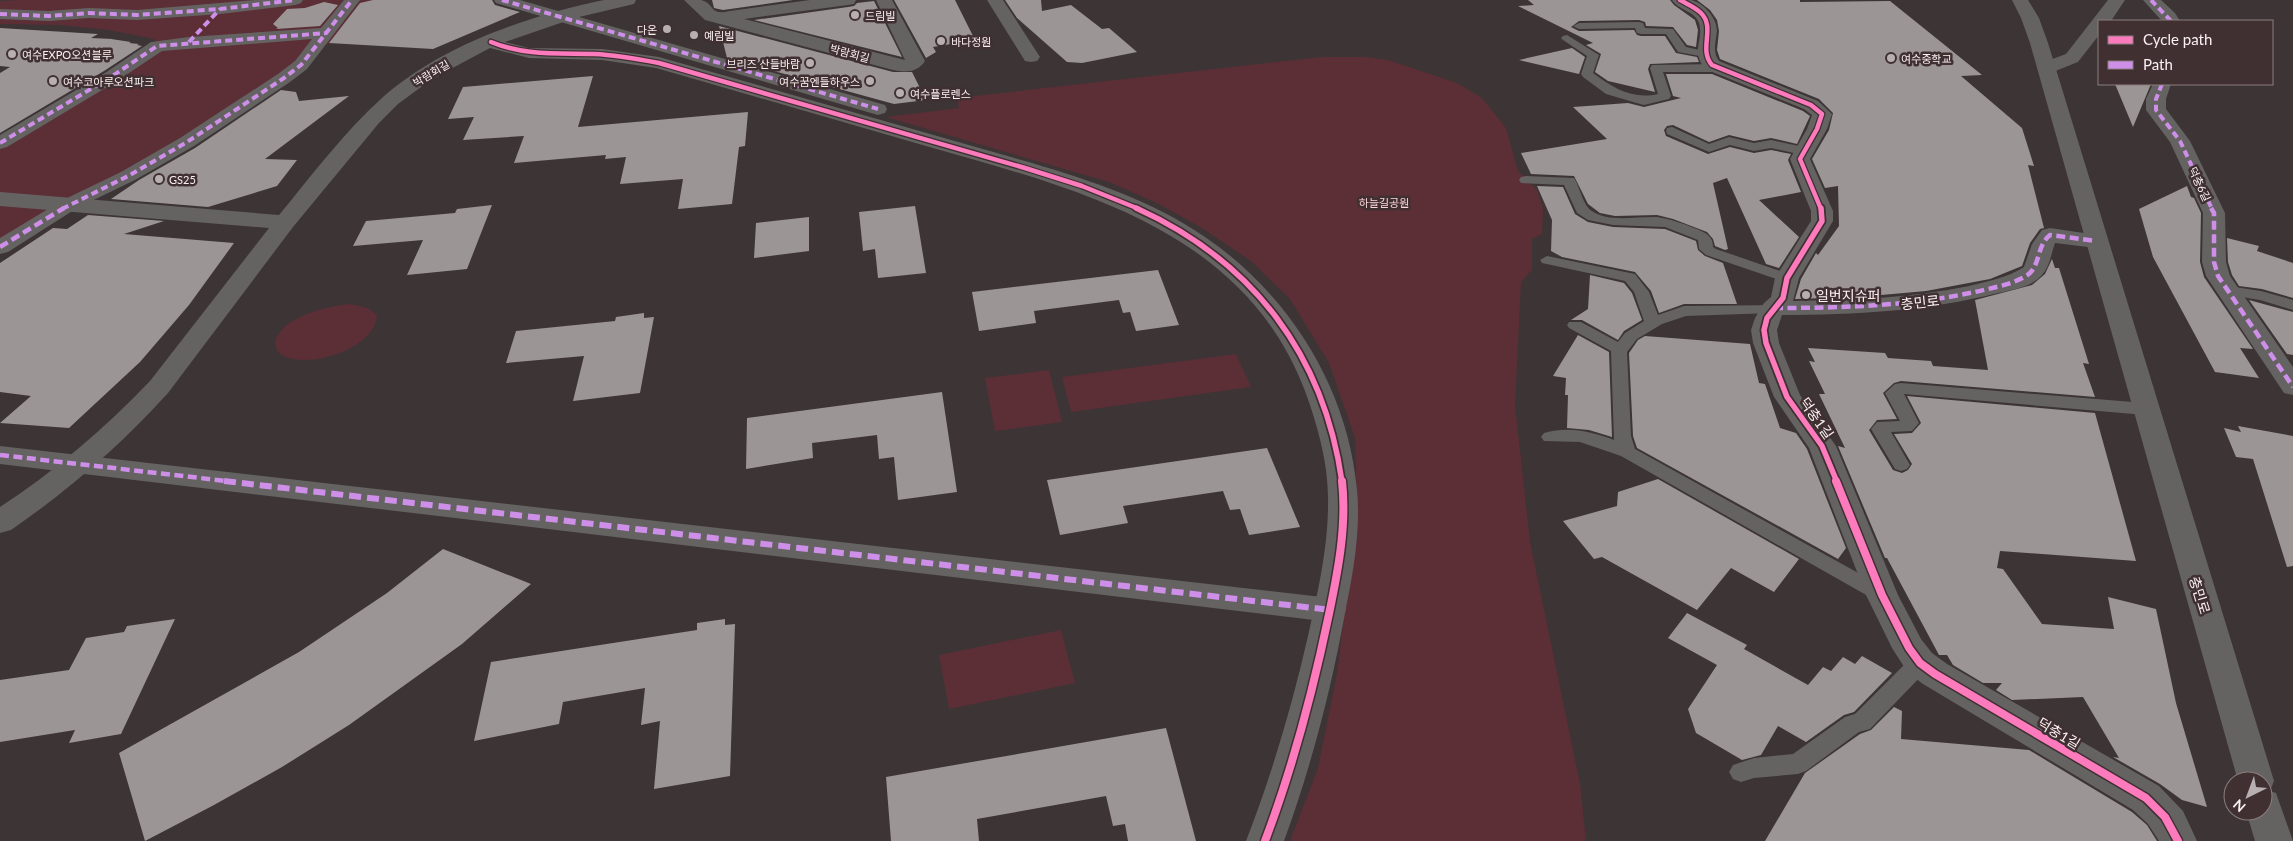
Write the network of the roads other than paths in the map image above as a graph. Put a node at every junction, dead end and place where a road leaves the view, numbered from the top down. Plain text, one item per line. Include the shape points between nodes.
1 (296, 0) edge
2 (352, 0) edge
3 (502, 0) edge
4 (628, 0) edge
5 (692, 0) edge
6 (848, 0) edge
7 (884, 0) edge
8 (995, 0) edge
9 (1680, 0) edge
10 (2020, 0) edge
11 (2117, 0) edge
12 (2151, 0) edge
13 (220, 9) junction
14 (0, 14) edge
15 (557, 17) junction
16 (716, 18) junction
17 (2103, 20) edge
18 (2170, 20) edge
19 (2098, 25) edge
20 (1580, 26) dead end
21 (327, 33) junction
22 (1567, 38) dead end
23 (189, 42) junction
24 (492, 42) junction
25 (1031, 57) dead end
26 (1711, 61) junction
27 (2046, 68) junction
28 (2162, 85) edge
29 (878, 109) dead end
30 (1672, 131) dead end
31 (0, 143) edge
32 (1803, 151) junction
33 (1526, 180) dead end
34 (0, 198) edge
35 (70, 204) junction
36 (284, 222) junction
37 (2096, 241) junction
38 (0, 247) edge
39 (1547, 260) dead end
40 (1787, 278) junction
41 (2228, 291) junction
42 (2293, 305) edge
43 (1773, 308) junction
44 (1653, 323) junction
45 (1575, 325) dead end
46 (1620, 349) junction
47 (2293, 387) edge
48 (2145, 409) junction
49 (1550, 437) dead end
50 (1627, 452) junction
51 (0, 455) edge
52 (81, 464) junction
53 (1901, 465) dead end
54 (0, 522) edge
55 (1882, 595) junction
56 (1331, 610) junction
57 (1920, 663) junction
58 (2253, 771) edge
59 (1741, 772) dead end
60 (2268, 821) edge
61 (1265, 841) edge
62 (2178, 841) edge
63 (2274, 841) edge

1 - 13 street
2 - 21 street
3 - 15 street
4 - 15 street, 박람회길
5 - 16 street, 박람회길
6 - 16 street
7 - 16 street, 박람회길 via 916,61 912,65 898,66
8 - 25 street
9 - 26 street via 1708,21
10 - 27 street, 충민로 via 2030,18
11 - 17 street
12 - 18 street
13 - 14 street via 49,16
13 - 23 street
15 - 24 street, 박람회길
15 - 29 street
19 - 27 street via 2072,58
20 - 26 lane via 1639,25 1641,31 1669,31 1682,50
21 - 23 street
21 - 35 street via 301,66 256,98 144,167
22 - 26 lane via 1593,56 1587,74 1610,90 1644,101 1665,96 1656,68
23 - 31 street via 157,46
24 - 36 street, 박람회길 via 451,61 394,98
24 - 56 street via 507,50 525,53 594,54 644,60 882,127 1092,189 1166,223 1201,244 1232,268 1271,307 1305,357 1319,387 1342,478 1341,531
26 - 32 street via 1818,109 1822,114 1821,122
27 - 37 street, 충민로
28 - 41 street, 덕충6길 via 2156,110 2180,140 2214,213 2214,262
30 - 32 lane via 1709,148 1728,141 1754,147 1771,144
32 - 40 street, 덕충1길 via 1801,164 1822,212 1822,221
33 - 40 lane via 1570,182 1584,213 1589,216 1666,223 1703,238 1706,249 1711,252
34 - 35 street
35 - 36 street
35 - 38 street
36 - 52 street, 박람회길 via 159,387 120,430
37 - 43 street, 충민로 via 2050,235 2044,241 2037,266 2029,275 1948,299 1860,308
37 - 48 street, 충민로
39 - 44 lane via 1630,277 1640,289
40 - 43 street, 덕충1길 via 1783,298
41 - 42 lane
41 - 47 street, 덕충6길
43 - 44 lane via 1684,311
43 - 55 street, 덕충1길 via 1765,321 1765,336 1784,391 1820,442
44 - 46 lane via 1631,336
45 - 46 lane
46 - 50 lane via 1622,436
48 - 53 lane via 1901,388 1894,392 1910,423 1880,429
48 - 58 street, 충민로
49 - 50 lane via 1597,440
50 - 55 lane
51 - 52 street
52 - 54 street, 박람회길
52 - 56 street
55 - 57 street, 덕충1길 via 1911,653
56 - 61 street via 1295,757
57 - 59 lane via 1862,722 1853,724 1798,764
57 - 62 street, 덕충1길 via 2146,798 2167,819
60 - 63 street

